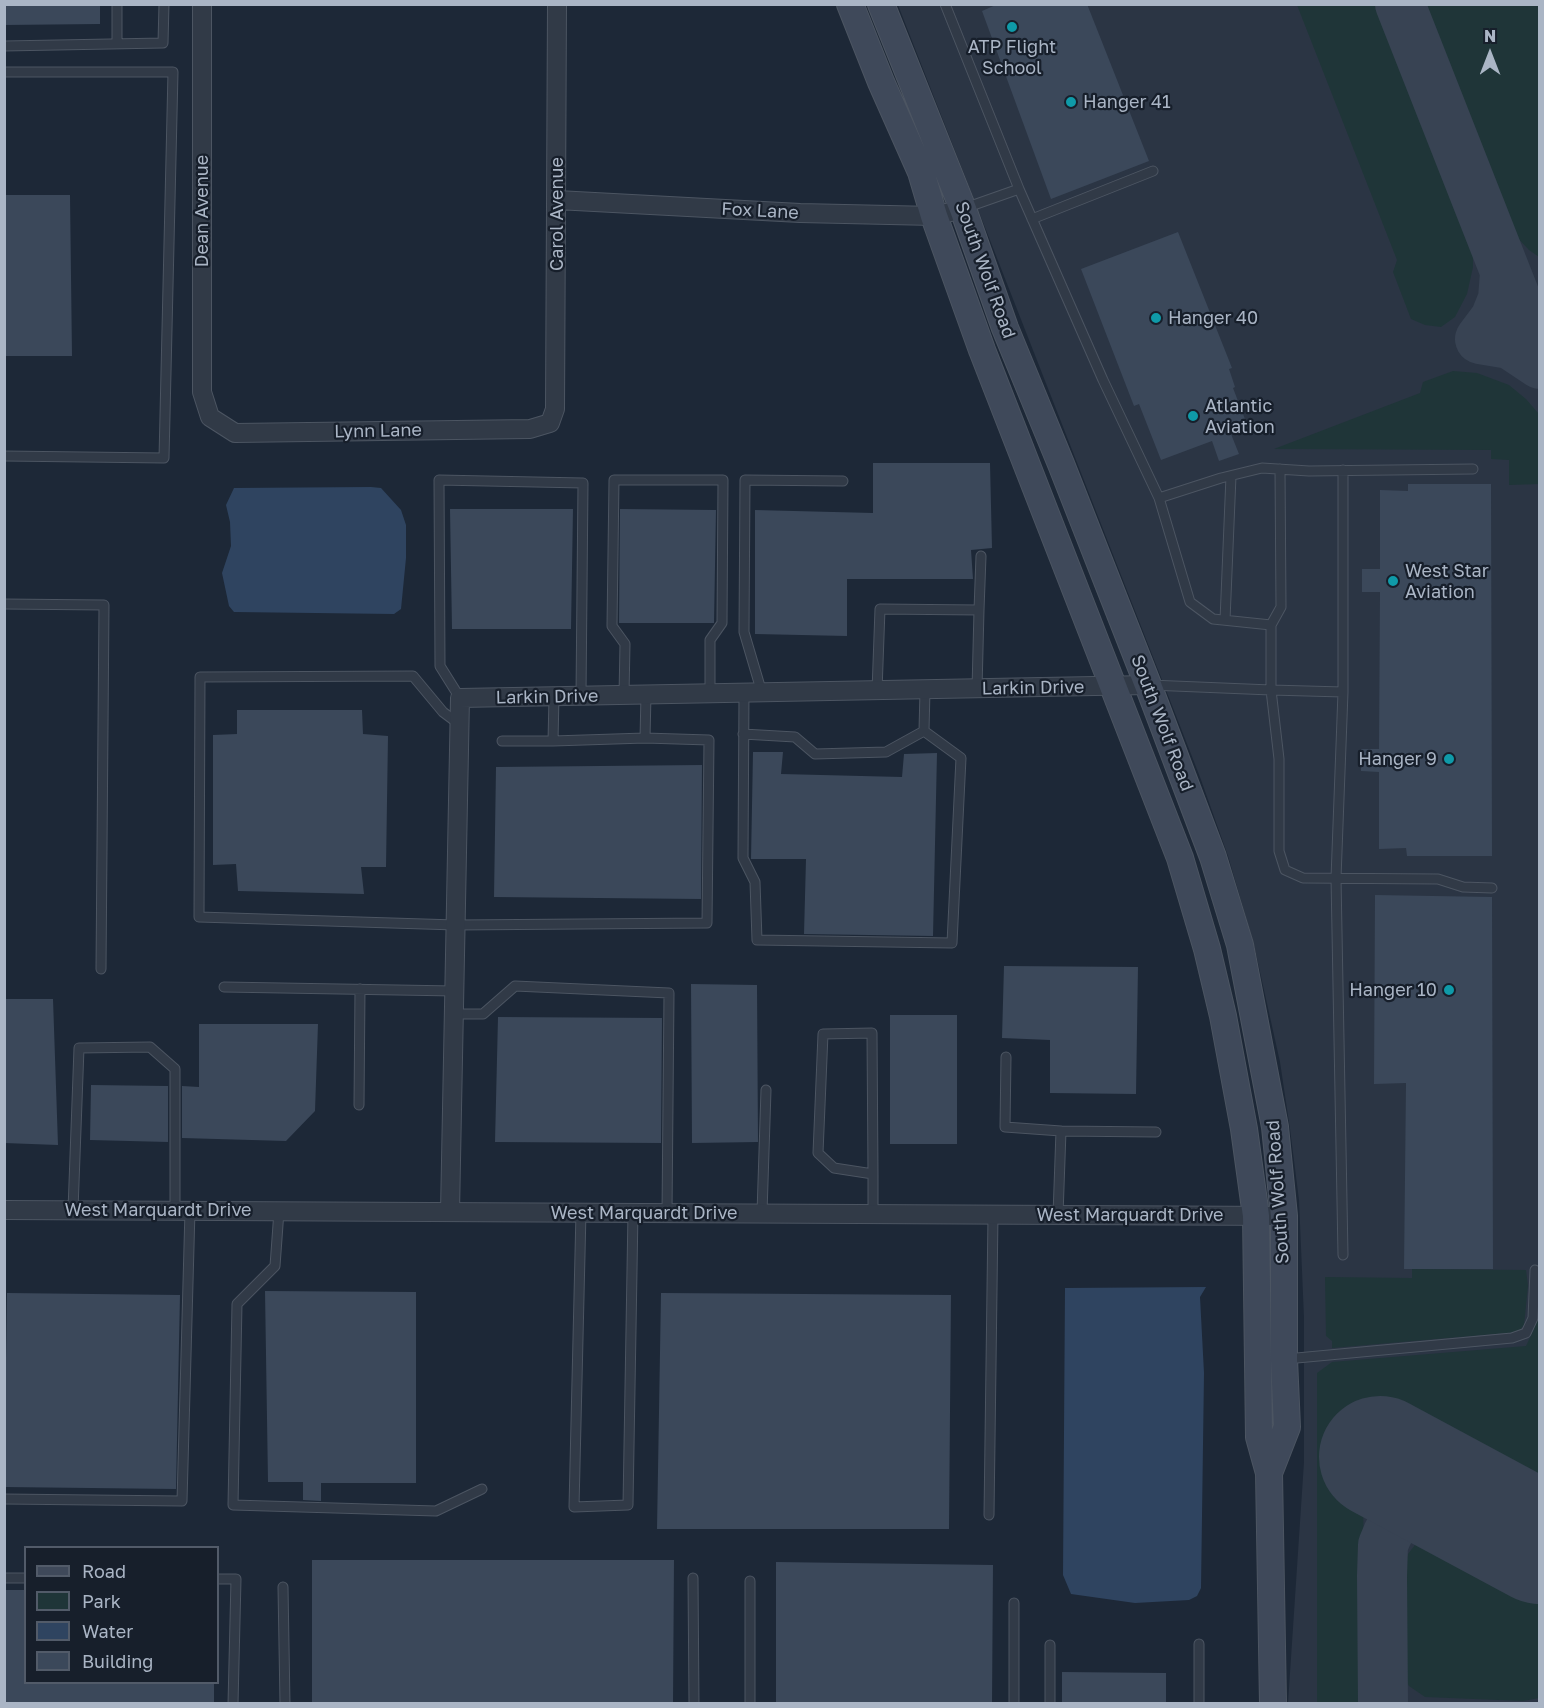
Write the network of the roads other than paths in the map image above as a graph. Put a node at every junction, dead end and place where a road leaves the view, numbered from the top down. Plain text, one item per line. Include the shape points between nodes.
1 (117, 4) edge
2 (164, 4) edge
3 (202, 4) edge
4 (557, 4) edge
5 (850, 4) edge
6 (881, 4) edge
7 (945, 4) edge
8 (117, 44) junction
9 (4, 46) edge
10 (4, 72) edge
11 (1154, 171) dead end
12 (1019, 189) junction
13 (557, 200) junction
14 (963, 209) junction
15 (933, 216) junction
16 (1032, 219) junction
17 (210, 417) joint
18 (550, 423) joint
19 (4, 456) edge
20 (1280, 469) junction
21 (1473, 469) dead end
22 (1342, 470) junction
23 (1231, 476) junction
24 (843, 481) dead end
25 (1159, 498) junction
26 (981, 556) dead end
27 (4, 604) edge
28 (979, 610) junction
29 (1225, 620) junction
30 (1271, 625) junction
31 (1148, 685) junction
32 (1114, 686) junction
33 (977, 689) junction
34 (925, 690) junction
35 (1271, 690) junction
36 (878, 691) junction
37 (1343, 692) junction
38 (753, 693) junction
39 (710, 694) junction
40 (624, 695) junction
41 (646, 695) junction
42 (580, 696) junction
43 (554, 697) junction
44 (460, 698) junction
45 (459, 724) junction
46 (924, 731) junction
47 (743, 734) junction
48 (645, 738) junction
49 (502, 741) dead end
50 (553, 741) junction
51 (1336, 878) junction
52 (1492, 888) dead end
53 (456, 925) junction
54 (101, 969) dead end
55 (224, 987) dead end
56 (360, 989) junction
57 (454, 991) junction
58 (454, 1014) junction
59 (1006, 1057) dead end
60 (766, 1090) dead end
61 (359, 1105) dead end
62 (1061, 1131) junction
63 (1155, 1132) dead end
64 (873, 1174) junction
65 (4, 1210) edge
66 (73, 1210) junction
67 (183, 1210) junction
68 (279, 1211) junction
69 (450, 1212) junction
70 (581, 1212) junction
71 (633, 1212) junction
72 (667, 1213) junction
73 (762, 1213) junction
74 (873, 1214) junction
75 (993, 1215) junction
76 (1058, 1215) junction
77 (1256, 1216) junction
78 (1284, 1216) junction
79 (1343, 1255) dead end
80 (1535, 1270) dead end
81 (1284, 1359) junction
82 (1269, 1473) junction
83 (482, 1489) dead end
84 (4, 1499) edge
85 (989, 1515) dead end
86 (4, 1578) edge
87 (24, 1578) edge
88 (693, 1578) dead end
89 (219, 1579) edge
90 (750, 1581) dead end
91 (282, 1587) dead end
92 (1014, 1603) dead end
93 (1199, 1644) dead end
94 (1050, 1645) dead end
95 (233, 1704) edge
96 (285, 1704) edge
97 (694, 1704) edge
98 (750, 1704) edge
99 (1014, 1704) edge
100 (1050, 1704) edge
101 (1199, 1704) edge
102 (1273, 1704) edge

1 - 8 lane
2 - 8 lane via 163,43
3 - 17 street, Dean Avenue via 202,392
4 - 13 street, Carol Avenue
5 - 15 main road, South Wolf Road via 921,172
6 - 14 main road, South Wolf Road
7 - 12 lane
8 - 9 lane
10 - 19 lane via 173,72 164,458
11 - 16 lane
12 - 14 lane
12 - 16 lane
13 - 15 street, Fox Lane
13 - 18 street, Carol Avenue via 555,409
14 - 15 street, Fox Lane
14 - 31 main road, South Wolf Road via 1005,328
15 - 32 main road, South Wolf Road
16 - 25 lane
17 - 18 street, Lynn Lane via 235,433 530,429
20 - 22 lane
20 - 23 lane via 1262,468
20 - 30 lane via 1281,607
21 - 22 lane
22 - 37 lane
23 - 25 lane
23 - 29 lane
24 - 38 lane via 745,480 744,632
25 - 29 lane via 1190,602 1213,619
26 - 28 lane
27 - 54 lane via 104,605
28 - 33 lane
28 - 36 lane via 880,609
29 - 30 lane
30 - 35 lane
31 - 32 street, Larkin Drive
31 - 35 lane
31 - 78 main road, South Wolf Road via 1213,857 1240,945 1275,1127
32 - 33 street, Larkin Drive
32 - 77 main road, South Wolf Road via 1180,858 1207,949 1244,1129
33 - 34 street, Larkin Drive
34 - 36 street, Larkin Drive
34 - 46 lane
35 - 37 lane
35 - 51 lane via 1279,759 1279,851 1285,870 1303,878
36 - 38 street, Larkin Drive
37 - 51 lane
38 - 39 street, Larkin Drive
38 - 47 lane
39 - 40 lane via 710,640 722,623 723,480 614,480 612,626 625,644
39 - 41 street, Larkin Drive
40 - 41 street, Larkin Drive
40 - 42 street, Larkin Drive
41 - 48 lane
42 - 43 street, Larkin Drive
42 - 44 lane via 583,483 439,480 440,666
43 - 44 street, Larkin Drive
43 - 50 lane
44 - 45 street
45 - 53 street
45 - 53 lane via 443,712 413,676 200,677 199,917
46 - 47 lane via 886,752 815,754 795,737
46 - 47 lane via 961,758 952,943 757,940 755,882 743,858
48 - 50 lane
48 - 53 lane via 709,740 707,923
49 - 50 lane
51 - 52 lane via 1438,879 1463,887
51 - 79 lane
53 - 57 street
55 - 56 lane
56 - 57 lane
56 - 61 lane
57 - 58 street
58 - 69 street
58 - 72 lane via 483,1014 515,986 669,993
59 - 62 lane via 1005,1127
60 - 73 lane
62 - 63 lane
62 - 76 lane
64 - 64 lane via 872,1033 823,1034 818,1153 834,1168
64 - 74 lane
65 - 66 street, West Marquardt Drive
66 - 67 street, West Marquardt Drive
66 - 67 lane via 79,1048 150,1047 175,1069
67 - 68 street, West Marquardt Drive
67 - 84 lane via 182,1501
68 - 69 street, West Marquardt Drive
68 - 83 lane via 275,1266 237,1304 233,1505 436,1511
69 - 70 street, West Marquardt Drive
70 - 71 street, West Marquardt Drive
70 - 71 lane via 574,1507 628,1505
71 - 72 street, West Marquardt Drive
72 - 73 street, West Marquardt Drive
73 - 74 street, West Marquardt Drive
74 - 75 street, West Marquardt Drive
75 - 76 street, West Marquardt Drive
75 - 85 lane
76 - 77 street, West Marquardt Drive
77 - 78 street, West Marquardt Drive
77 - 82 main road, South Wolf Road via 1259,1437
78 - 81 main road, South Wolf Road
80 - 81 lane via 1533,1318 1526,1333 1512,1338
81 - 82 main road, South Wolf Road via 1287,1427
82 - 102 main road, South Wolf Road
86 - 87 lane
88 - 97 lane
89 - 95 lane via 236,1579
90 - 98 lane
91 - 96 lane
92 - 99 lane
93 - 101 lane
94 - 100 lane

